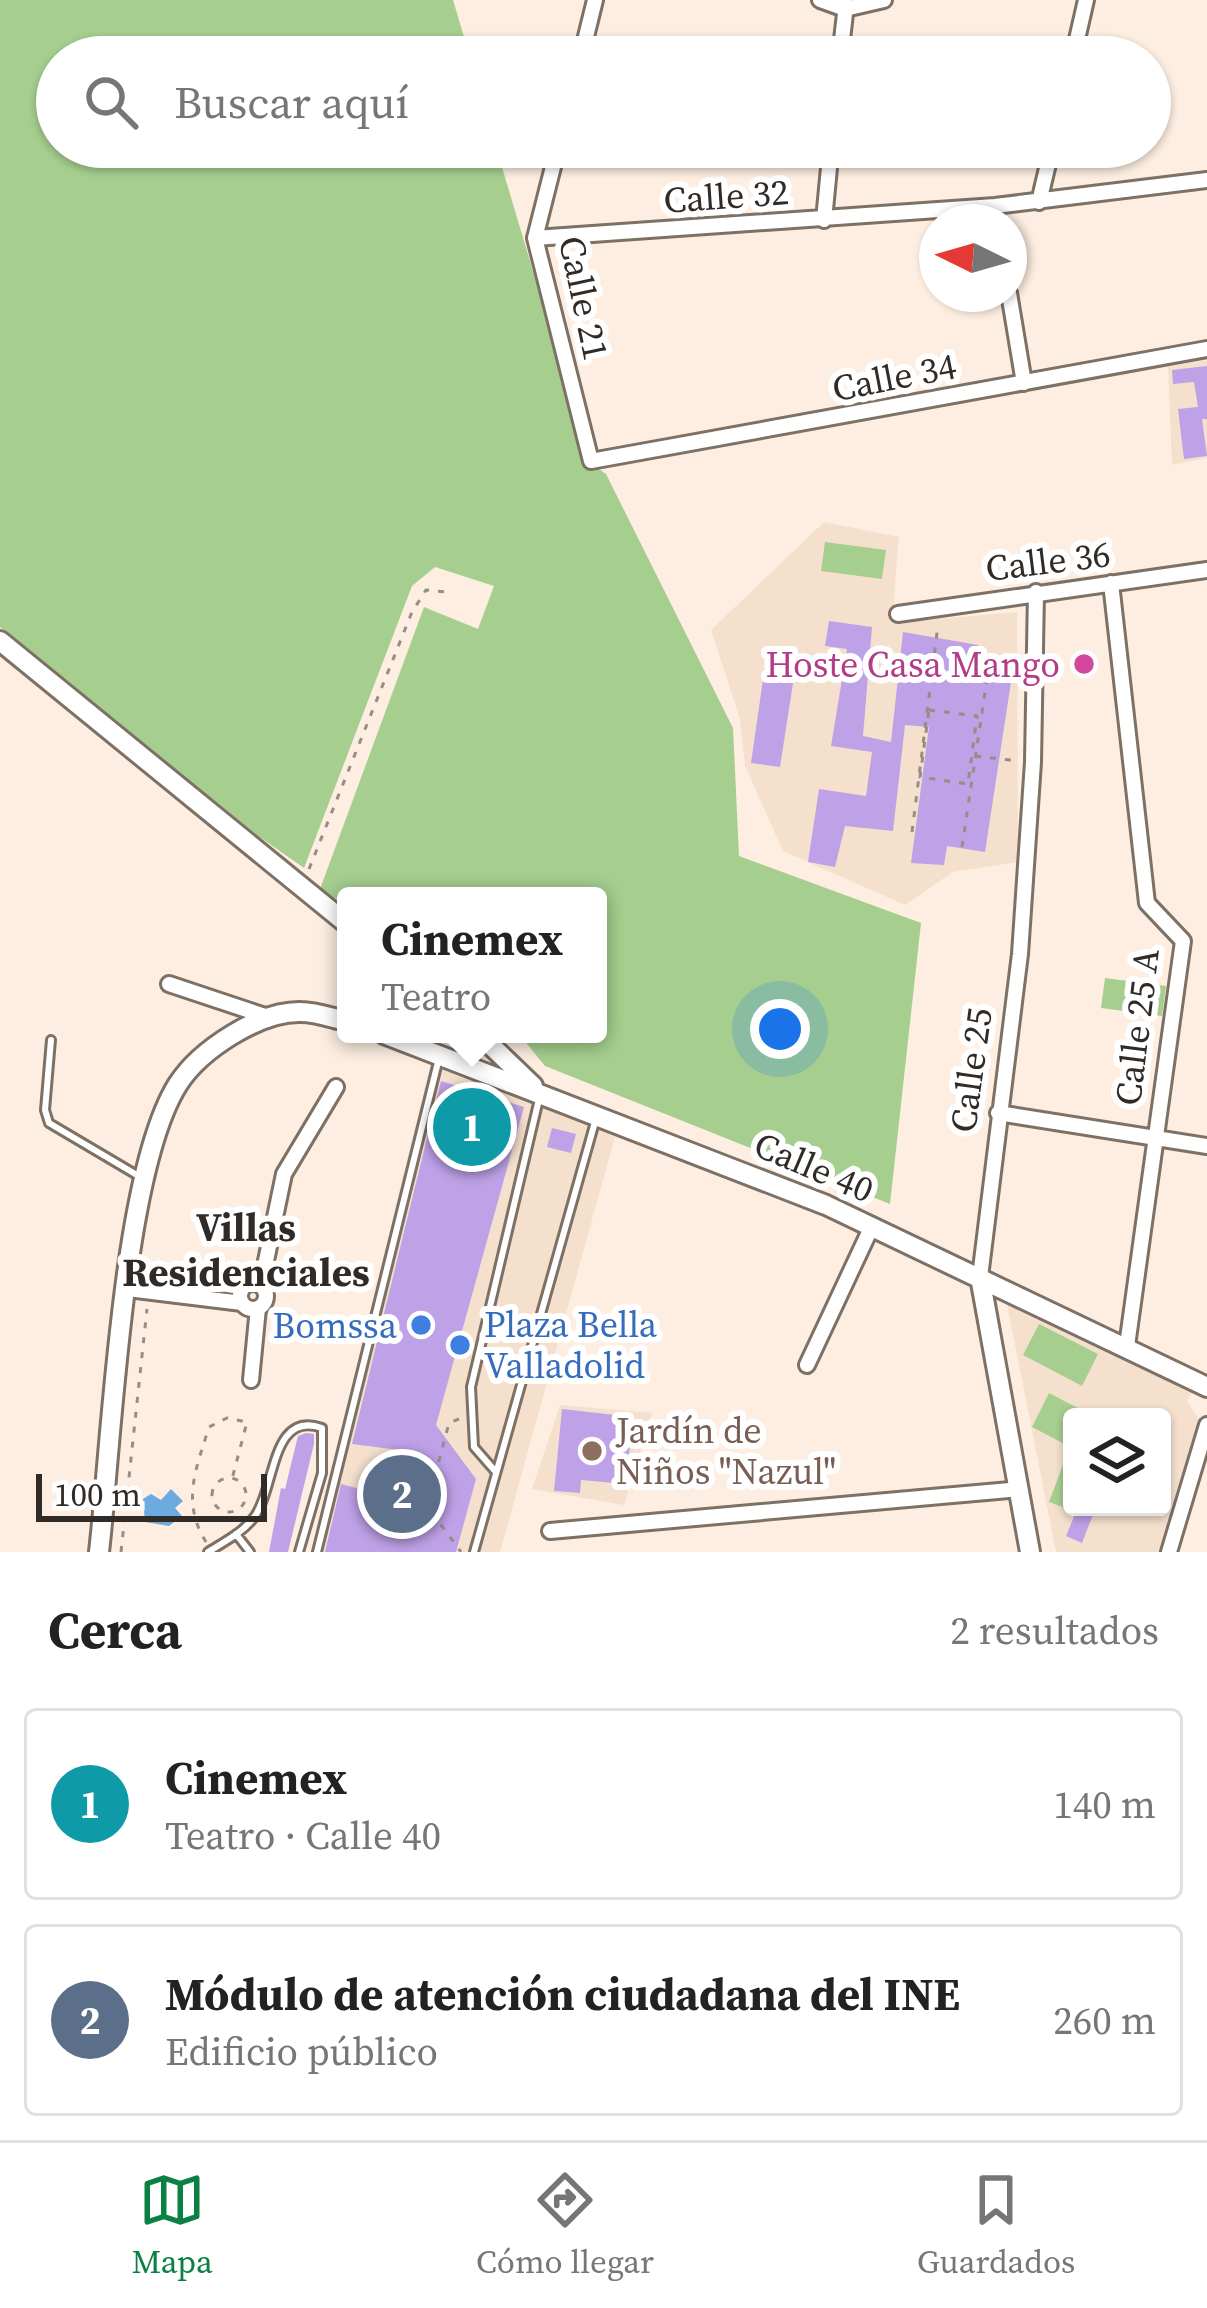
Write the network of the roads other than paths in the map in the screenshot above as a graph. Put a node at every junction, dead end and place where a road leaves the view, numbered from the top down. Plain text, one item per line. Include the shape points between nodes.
1 (595, 0) edge
2 (820, 0) edge
3 (884, 0) edge
4 (1086, 0) edge
5 (846, 4) edge
6 (586, 36) edge
7 (842, 36) edge
8 (1078, 36) edge
9 (553, 168) edge
10 (829, 168) edge
11 (1047, 168) edge
12 (1207, 180) edge
13 (1040, 202) junction
14 (1027, 206) edge
15 (919, 217) edge
16 (824, 220) junction
17 (536, 238) junction
18 (1012, 312) edge
19 (1207, 349) edge
20 (1024, 383) junction
21 (591, 461) joint
22 (1207, 570) edge
23 (1111, 583) junction
24 (1036, 592) junction
25 (898, 614) dead end
26 (0, 641) edge
27 (337, 916) edge
28 (169, 984) dead end
29 (271, 1018) junction
30 (337, 1020) edge
31 (51, 1040) dead end
32 (408, 1043) edge
33 (488, 1043) edge
34 (440, 1055) junction
35 (336, 1088) dead end
36 (541, 1094) junction
37 (998, 1113) junction
38 (597, 1115) junction
39 (1153, 1138) junction
40 (1207, 1146) edge
41 (145, 1179) junction
42 (872, 1226) junction
43 (980, 1277) junction
44 (136, 1284) junction
45 (261, 1285) junction
46 (242, 1295) junction
47 (258, 1308) junction
48 (1126, 1346) junction
49 (807, 1365) dead end
50 (251, 1380) dead end
51 (1207, 1387) edge
52 (1207, 1424) edge
53 (495, 1471) junction
54 (1020, 1489) junction
55 (550, 1532) dead end
56 (236, 1534) junction
57 (210, 1551) edge
58 (99, 1552) edge
59 (250, 1552) edge
60 (299, 1552) edge
61 (317, 1552) edge
62 (474, 1552) edge
63 (1030, 1552) edge
64 (1169, 1552) edge

1 - 6 street
2 - 5 street
3 - 5 street
4 - 8 street
5 - 7 street
9 - 17 street, Calle 21
10 - 16 street
11 - 13 street
12 - 13 street, Calle 32
13 - 14 street, Calle 32
15 - 16 street, Calle 32
16 - 17 street, Calle 32
17 - 21 street, Calle 21
18 - 20 street
19 - 20 street, Calle 34
20 - 21 street, Calle 34
22 - 23 street, Calle 36
23 - 24 street, Calle 36
23 - 39 street, Calle 25 A via 1147,903 1183,941
24 - 25 street, Calle 36
24 - 37 street, Calle 25 via 1020,954
26 - 27 main road
28 - 29 street
29 - 30 main road via 300,1012
29 - 41 main road via 208,1053 179,1082
31 - 41 lane via 49,1123
32 - 34 main road, Calle 40
33 - 36 main road
34 - 36 main road, Calle 40
34 - 61 lane
35 - 45 street via 284,1174
36 - 38 main road, Calle 40
36 - 53 lane via 469,1414 474,1447
37 - 39 street
37 - 43 street, Calle 25
38 - 42 main road, Calle 40
38 - 53 lane
39 - 40 street
39 - 48 street, Calle 25 A
41 - 44 main road
42 - 43 main road, Calle 40
42 - 49 street
43 - 48 main road, Calle 40
43 - 54 main road, Calle 25
44 - 46 street
44 - 46 street
44 - 58 main road
45 - 46 street
45 - 47 street via 266,1294
46 - 47 street
47 - 50 street
48 - 51 main road, Calle 40
52 - 64 street
53 - 62 lane
54 - 55 street
54 - 63 main road, Calle 25
56 - 57 lane
56 - 59 lane
56 - 60 lane via 256,1515 283,1439 306,1422 322,1427 326,1449

